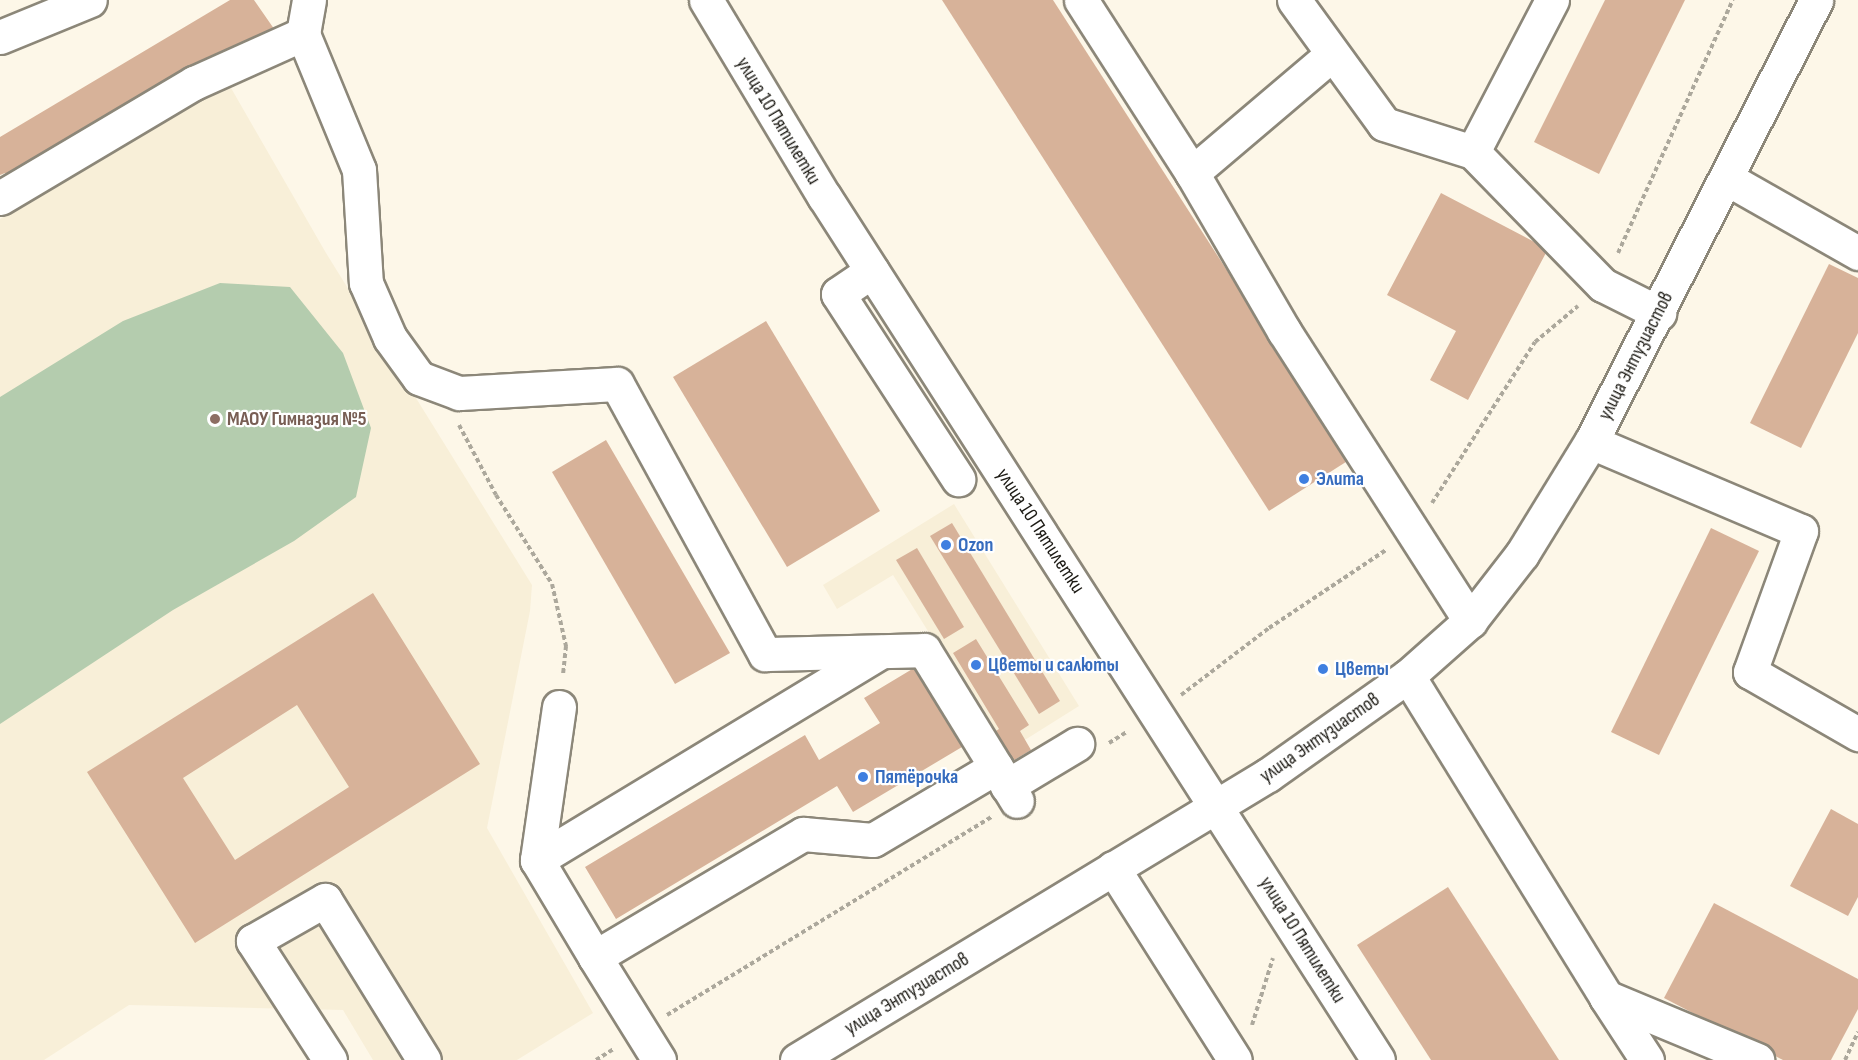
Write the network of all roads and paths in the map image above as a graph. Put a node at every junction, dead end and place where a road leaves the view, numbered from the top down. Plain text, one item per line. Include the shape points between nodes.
1 (90, 0) edge
2 (309, 0) edge
3 (706, 0) edge
4 (1081, 0) edge
5 (1294, 0) edge
6 (1552, 0) edge
7 (1733, 0) edge
8 (1816, 0) edge
9 (303, 34) junction
10 (0, 37) edge
11 (1331, 55) junction
12 (1473, 152) junction
13 (1192, 173) junction
14 (1726, 178) junction
15 (0, 198) edge
16 (1858, 253) edge
17 (873, 271) junction
18 (1603, 285) junction
19 (1659, 313) junction
20 (437, 385) junction
21 (1591, 442) junction
22 (958, 479) dead end
23 (1413, 532) junction
24 (1470, 621) junction
25 (883, 651) junction
26 (1408, 676) junction
27 (559, 707) joint
28 (1157, 713) junction
29 (1858, 734) edge
30 (1090, 745) joint
31 (1007, 785) junction
32 (1217, 807) junction
33 (537, 860) junction
34 (1113, 868) junction
35 (1287, 917) junction
36 (595, 957) junction
37 (1606, 997) junction
38 (1251, 1027) dead end
39 (642, 1032) junction
40 (1858, 1032) edge
41 (808, 1057) edge
42 (330, 1060) edge
43 (424, 1060) edge
44 (596, 1060) edge
45 (659, 1060) edge
46 (1235, 1060) edge
47 (1378, 1060) edge
48 (1647, 1060) edge
49 (1757, 1060) edge
50 (1845, 1060) edge

1 - 10 street
2 - 9 street
3 - 17 street, улица 10 Пятилетки
4 - 13 street
5 - 11 street
6 - 12 street
7 - 18 path
8 - 14 street, улица Энтузиастов
9 - 15 street via 194,83
9 - 20 street via 359,170 366,283 390,338 419,378
11 - 12 street via 1384,124
11 - 13 street
12 - 18 street
13 - 23 street via 1284,331
14 - 16 street
14 - 19 street, улица Энтузиастов
17 - 22 street via 838,294
17 - 28 street, улица 10 Пятилетки
18 - 19 street
18 - 23 path via 1534,342
19 - 21 street, улица Энтузиастов
20 - 25 street via 459,393 617,384 765,654
20 - 27 path via 496,495 552,584 566,646
21 - 24 street, улица Энтузиастов via 1522,555
21 - 29 street via 1801,531 1750,672
23 - 24 street
23 - 28 path via 1269,628
24 - 26 street, улица Энтузиастов
25 - 31 street via 924,650
25 - 33 street
26 - 32 street, улица Энтузиастов
26 - 37 street
27 - 33 street
28 - 30 path
28 - 32 street, улица 10 Пятилетки
30 - 31 street
31 - 36 street via 873,840 803,834
31 - 39 path
32 - 34 street, улица Энтузиастов
32 - 35 street, улица 10 Пятилетки
33 - 36 street
34 - 41 street, улица Энтузиастов
34 - 46 street
35 - 38 path
35 - 47 street, улица 10 Пятилетки
36 - 39 street
37 - 48 street
37 - 49 street
39 - 44 path
39 - 45 street
40 - 50 path
42 - 43 street via 253,941 325,900

